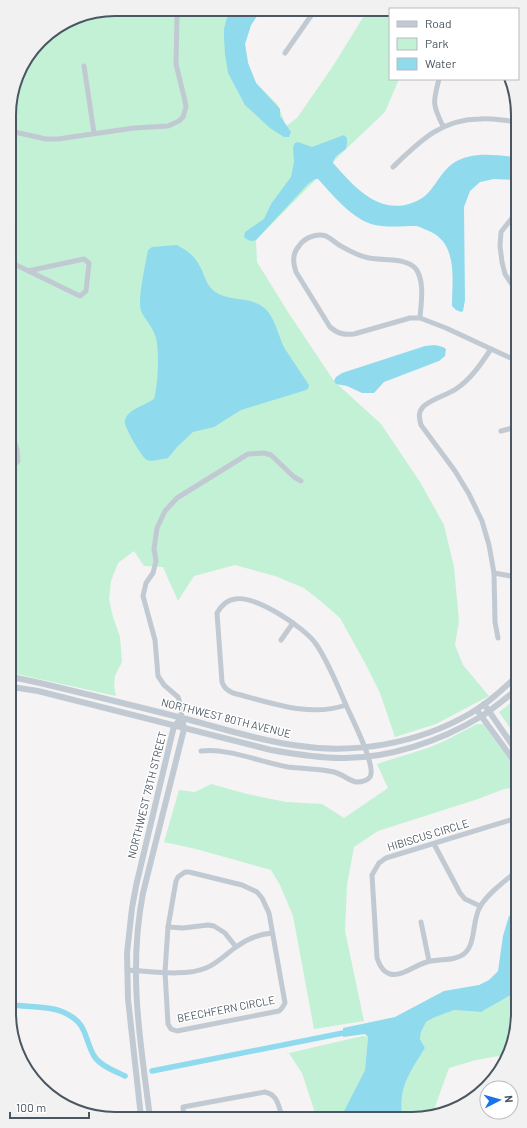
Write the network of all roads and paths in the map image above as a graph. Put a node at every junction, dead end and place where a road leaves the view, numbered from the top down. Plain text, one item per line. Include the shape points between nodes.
1 (177, 16) edge
2 (311, 16) edge
3 (285, 53) dead end
4 (84, 66) dead end
5 (440, 80) edge
6 (511, 120) edge
7 (443, 126) junction
8 (16, 132) edge
9 (94, 133) junction
10 (393, 167) dead end
11 (511, 219) edge
12 (16, 265) edge
13 (28, 271) junction
14 (511, 283) edge
15 (420, 318) junction
16 (491, 349) junction
17 (511, 358) edge
18 (511, 428) edge
19 (501, 430) dead end
20 (16, 446) edge
21 (16, 464) edge
22 (301, 482) dead end
23 (494, 573) junction
24 (511, 576) edge
25 (292, 623) junction
26 (498, 638) dead end
27 (281, 640) dead end
28 (16, 678) edge
29 (511, 681) edge
30 (16, 688) edge
31 (511, 693) edge
32 (484, 704) junction
33 (346, 706) junction
34 (476, 709) junction
35 (489, 711) junction
36 (482, 716) junction
37 (182, 718) junction
38 (174, 726) junction
39 (184, 729) junction
40 (511, 743) edge
41 (365, 747) junction
42 (201, 751) dead end
43 (368, 756) junction
44 (511, 757) edge
45 (511, 820) edge
46 (434, 844) junction
47 (511, 876) edge
48 (480, 906) junction
49 (421, 922) dead end
50 (168, 926) junction
51 (272, 933) junction
52 (236, 946) junction
53 (429, 961) junction
54 (127, 970) junction
55 (136, 970) junction
56 (165, 972) junction
57 (140, 1112) edge
58 (149, 1112) edge
59 (184, 1112) edge
60 (281, 1112) edge

1 - 9 street via 176,64 185,100 183,117 168,126
2 - 3 street
4 - 9 street
5 - 7 street via 434,101
6 - 7 street via 481,118
7 - 10 street via 428,135
8 - 9 street via 46,139
11 - 14 street via 501,232 500,246 505,274
12 - 13 street
13 - 13 street via 84,259 89,263 86,291 80,296
15 - 15 street via 420,278 410,264 353,253 326,236 309,237 297,248 293,264 296,272 330,328 336,333 354,334 410,318
15 - 16 street
16 - 17 street
16 - 23 street via 469,378 458,388 428,402 419,416 421,425 455,471 479,514
18 - 19 street
20 - 21 street
22 - 37 street via 271,455 248,454 177,498 165,510 157,528 153,573 146,583 143,596 155,640 158,676 178,697
23 - 24 street
23 - 26 street via 494,622
25 - 27 street
25 - 33 street via 315,643
25 - 33 street via 250,599 234,599 220,607 216,613 216,620 223,686 233,693 302,709 329,710
28 - 37 street, NORTHWEST 80TH AVENUE
29 - 32 street, NORTHWEST 80TH AVENUE
30 - 38 street, NORTHWEST 80TH AVENUE
31 - 35 street, NORTHWEST 80TH AVENUE
32 - 34 street, NORTHWEST 80TH AVENUE
32 - 35 street
33 - 41 street
34 - 36 street
34 - 41 street, NORTHWEST 80TH AVENUE via 412,738
35 - 36 street, NORTHWEST 80TH AVENUE
35 - 40 street
36 - 43 street, NORTHWEST 80TH AVENUE via 414,746
36 - 44 street
37 - 38 street, NORTHWEST 78TH STREET
37 - 39 street, NORTHWEST 78TH STREET
37 - 41 street, NORTHWEST 80TH AVENUE via 272,742 318,748
38 - 39 street, NORTHWEST 80TH AVENUE
38 - 54 street, NORTHWEST 78TH STREET via 136,886
39 - 43 street, NORTHWEST 80TH AVENUE via 291,754 342,758
39 - 55 street, NORTHWEST 78TH STREET via 143,893 136,945
41 - 43 street
42 - 43 street via 219,750 288,767 328,770 356,782 370,777 372,772
45 - 46 street, HIBISCUS CIRCLE
46 - 48 street via 460,893 465,899
46 - 53 street, HIBISCUS CIRCLE via 386,858 379,863 372,875 379,965 389,974 396,974
47 - 48 street, HIBISCUS CIRCLE
48 - 53 street, HIBISCUS CIRCLE via 470,946 465,952 458,957
49 - 53 street
50 - 51 street, BEECHFERN CIRCLE via 176,881 181,874 189,872 242,885 257,892 269,913
50 - 52 street via 214,926 225,933
50 - 56 street, BEECHFERN CIRCLE
51 - 52 street via 260,934
51 - 56 street, BEECHFERN CIRCLE via 285,1003 279,1011 177,1031 171,1029 168,1024
52 - 56 street via 218,962 199,971
54 - 55 street
54 - 57 street, NORTHWEST 78TH STREET via 130,1029
55 - 56 street
55 - 58 street, NORTHWEST 78TH STREET via 138,1028
59 - 60 street via 183,1106 265,1092 276,1098

